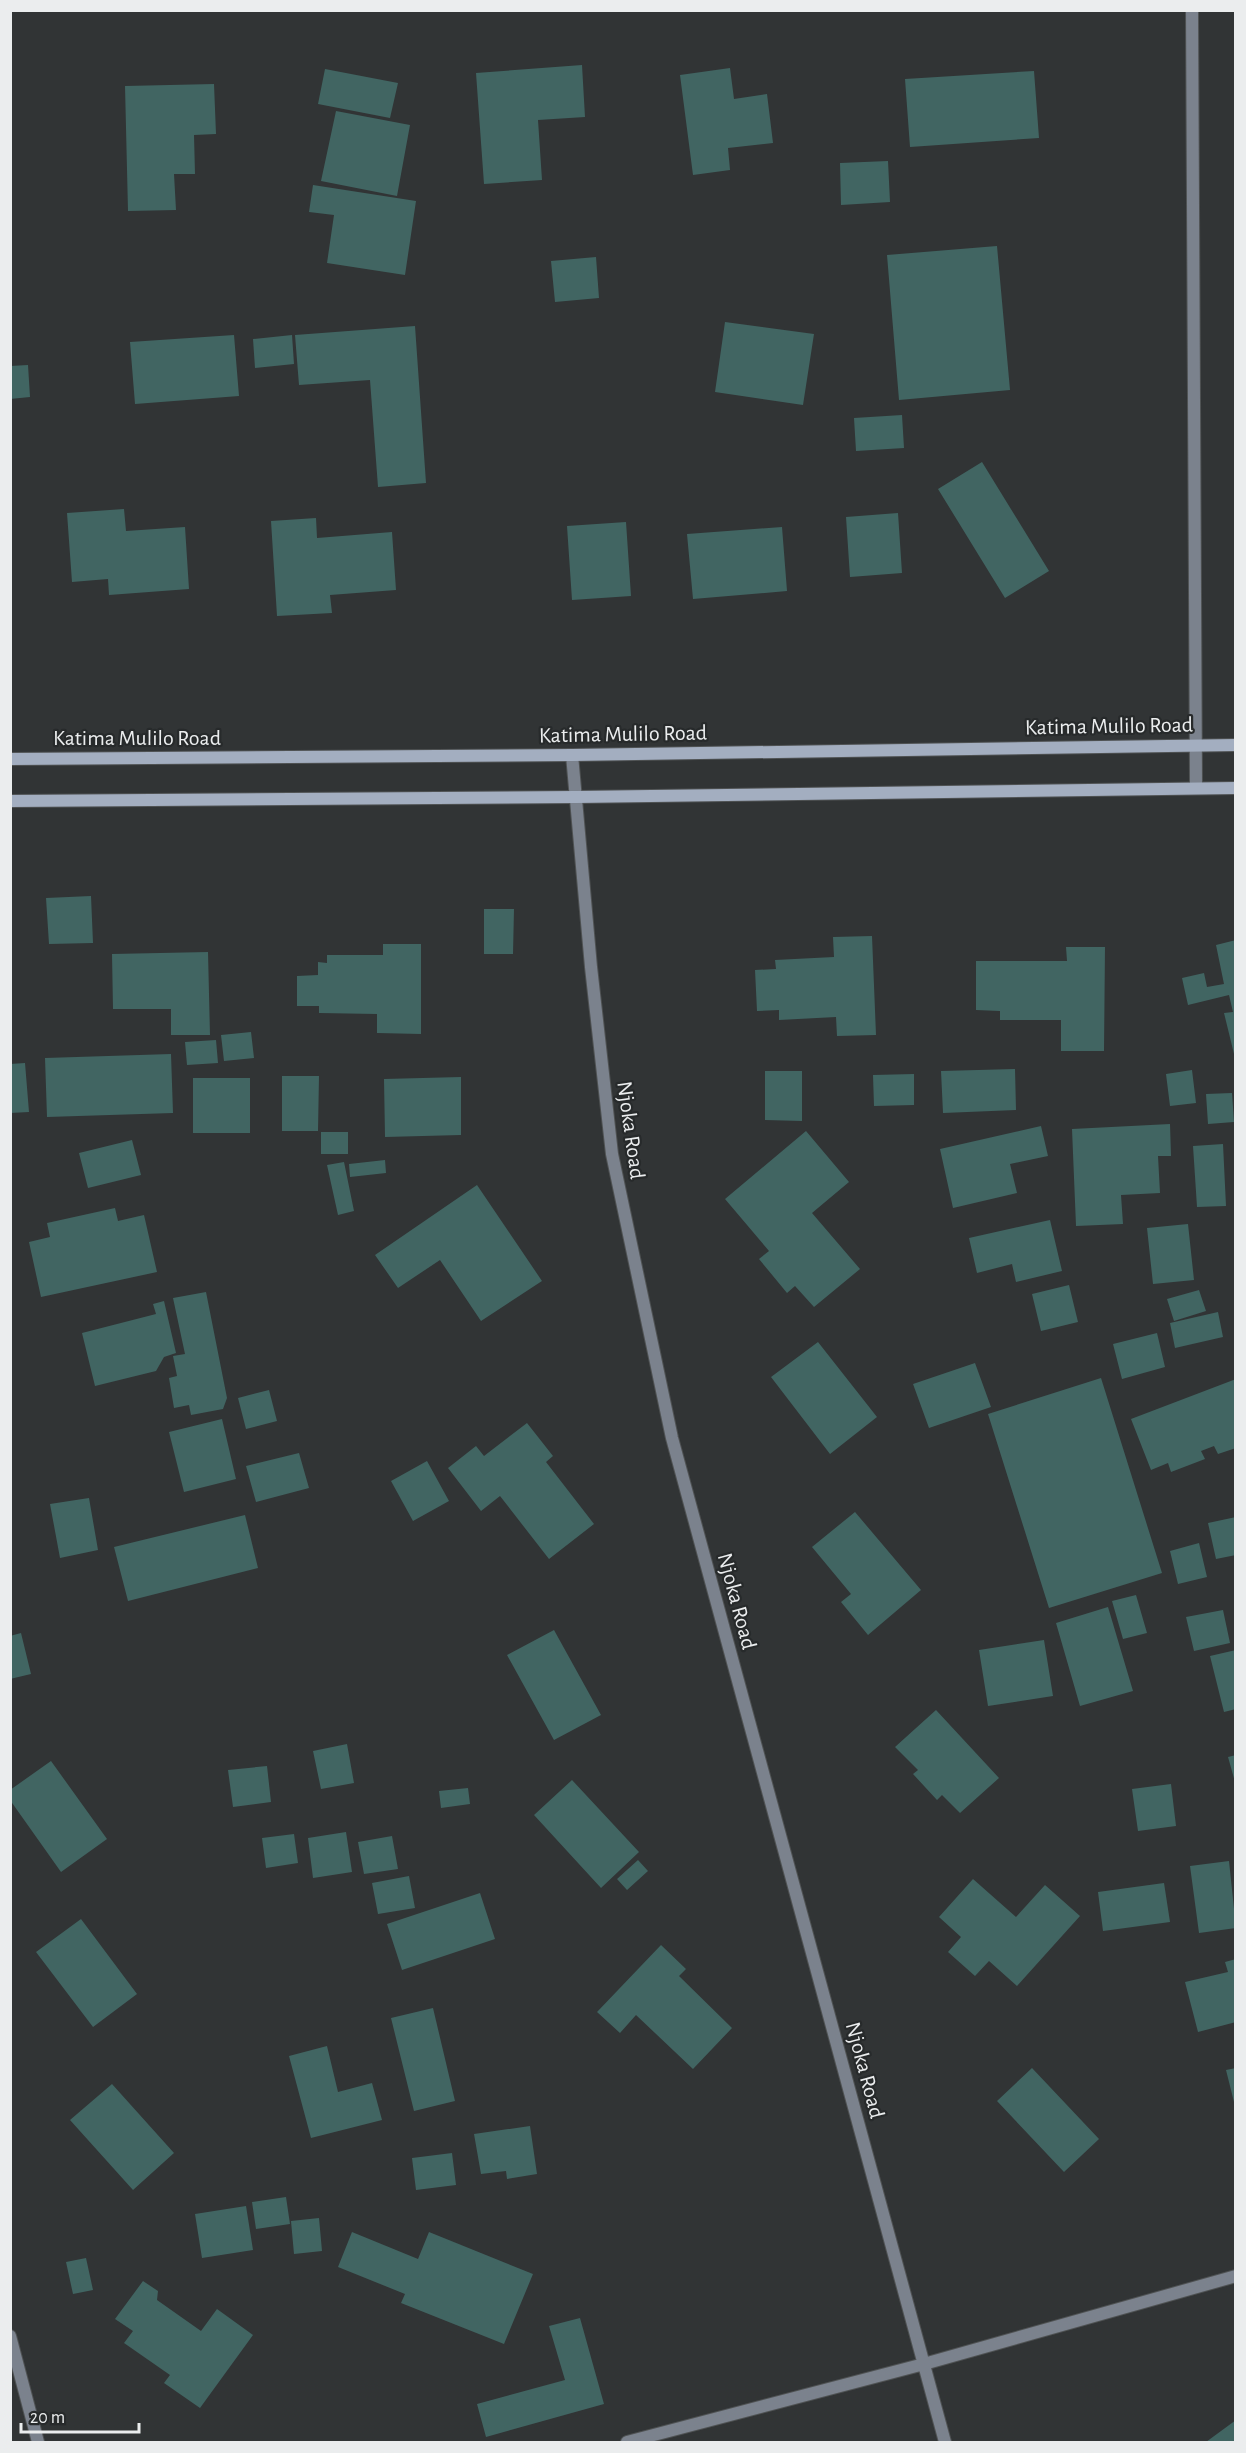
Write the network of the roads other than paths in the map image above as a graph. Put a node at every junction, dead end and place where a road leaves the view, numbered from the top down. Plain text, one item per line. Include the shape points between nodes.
1 (1192, 10) edge
2 (1196, 744) junction
3 (1236, 745) edge
4 (572, 755) junction
5 (10, 759) edge
6 (1196, 787) junction
7 (1236, 788) edge
8 (576, 797) junction
9 (10, 801) edge
10 (1236, 2276) edge
11 (10, 2336) edge
12 (924, 2364) junction
13 (38, 2442) edge
14 (627, 2442) edge
15 (945, 2442) edge

1 - 2 street
2 - 3 main road, Katima Mulilo Road
2 - 4 main road, Katima Mulilo Road
2 - 6 street
4 - 5 main road, Katima Mulilo Road
4 - 8 street, Njoka Road
6 - 7 main road
6 - 8 main road
8 - 9 main road
8 - 12 street, Njoka Road via 612,1154 672,1438
10 - 12 street
11 - 13 street
12 - 14 street
12 - 15 street, Njoka Road

